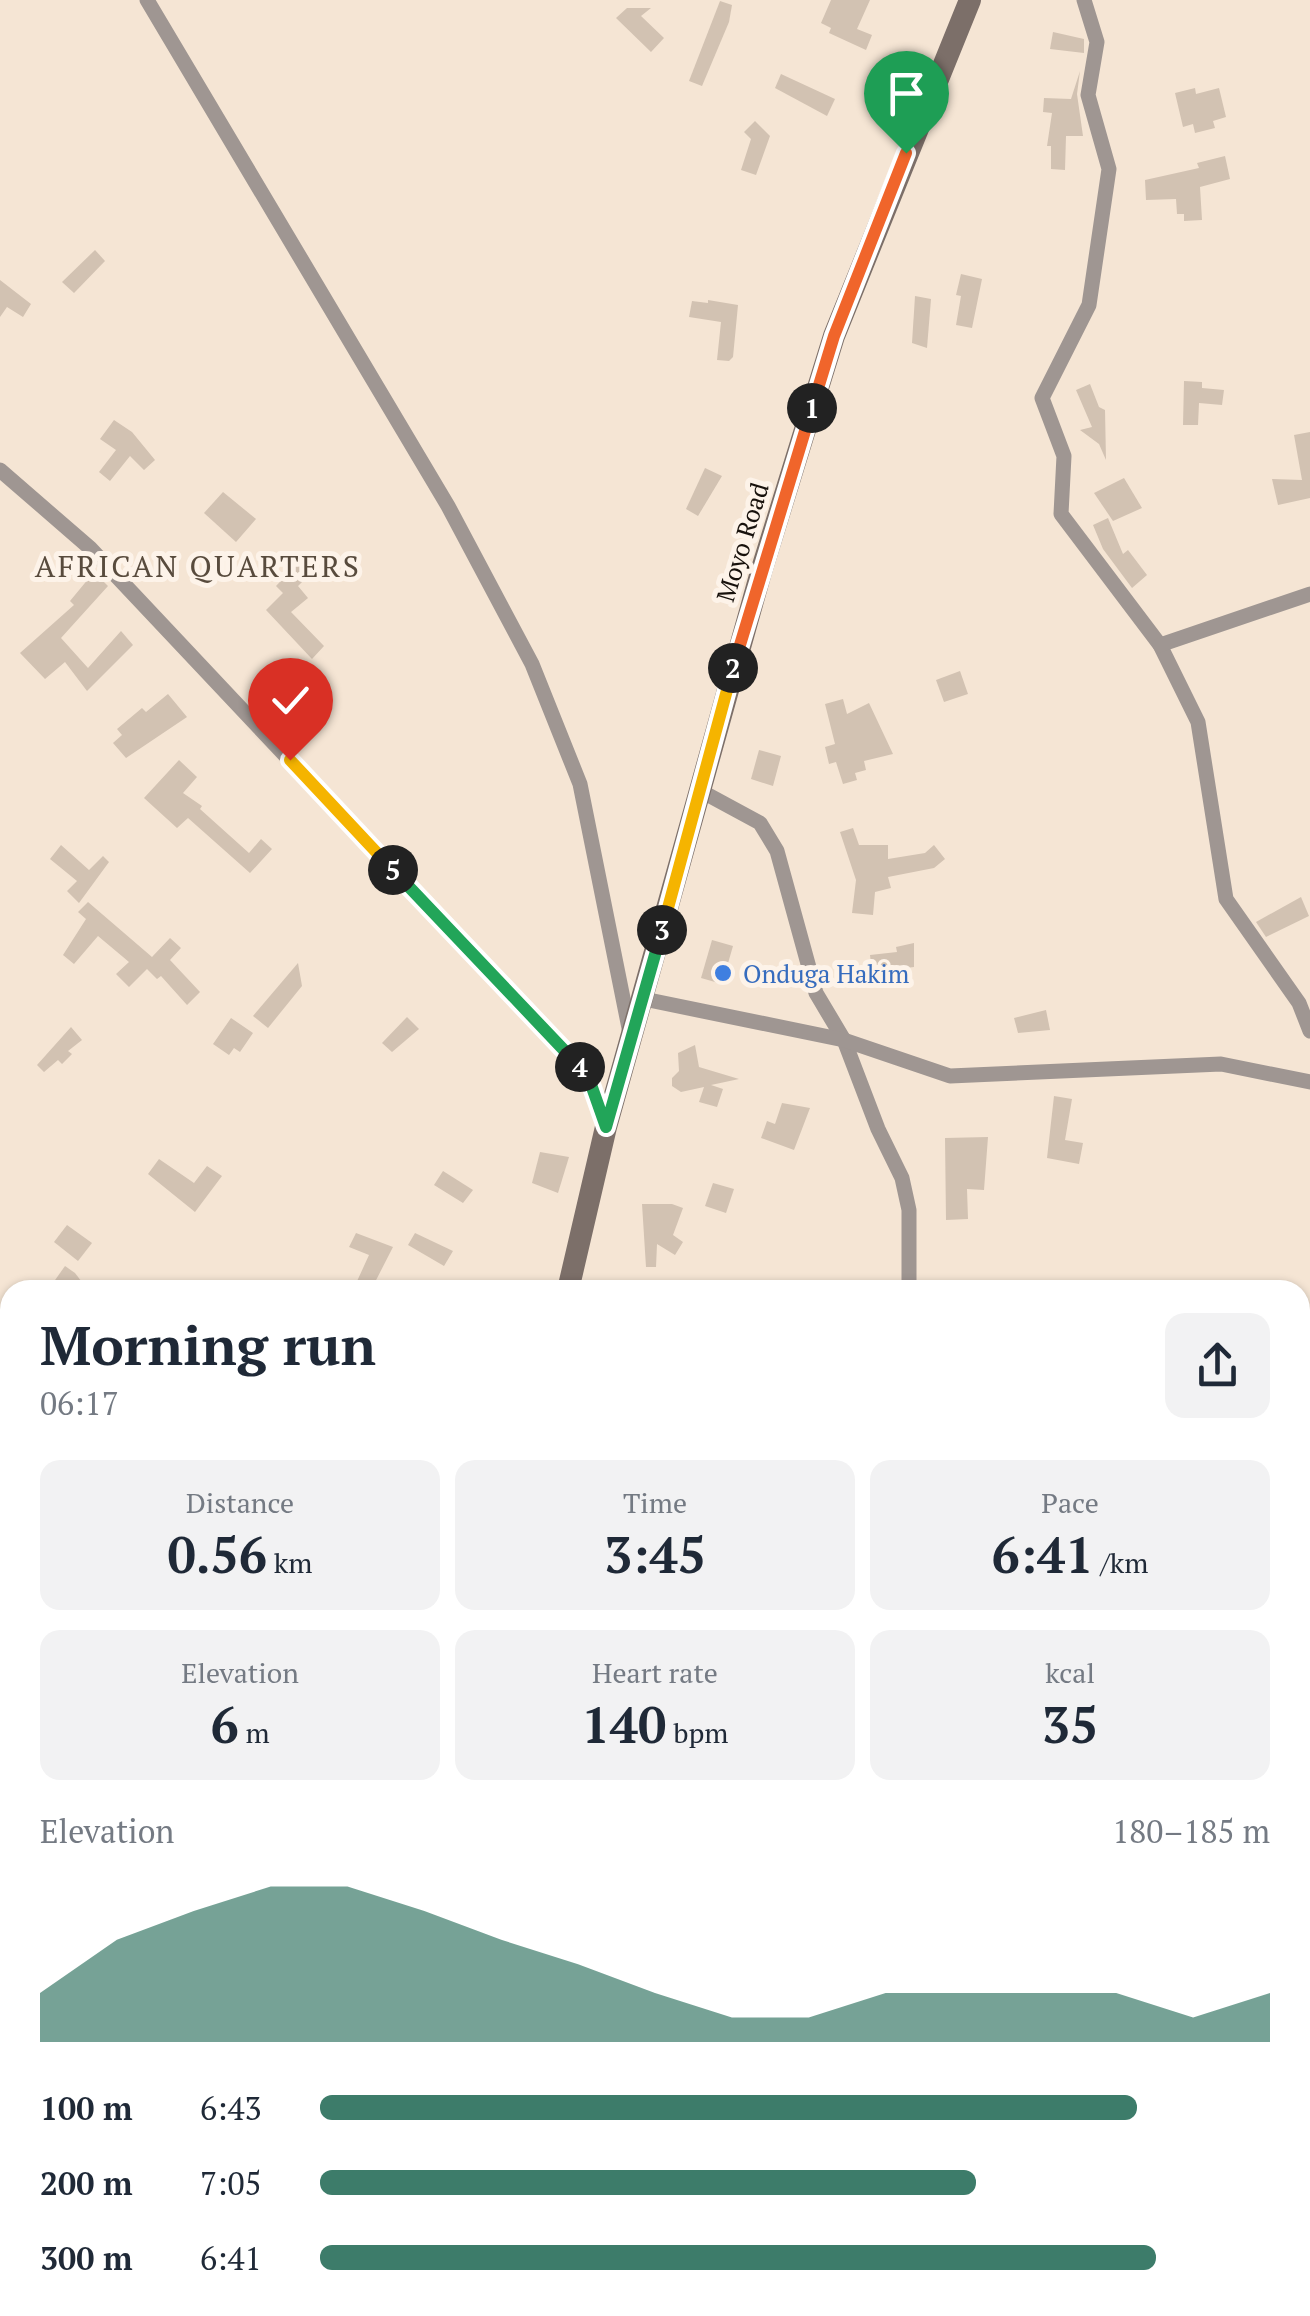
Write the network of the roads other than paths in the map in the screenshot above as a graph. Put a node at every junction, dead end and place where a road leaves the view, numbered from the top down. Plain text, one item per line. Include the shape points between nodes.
1 (147, 0) edge
2 (970, 0) edge
3 (1084, 0) edge
4 (0, 470) edge
5 (1310, 594) edge
6 (1160, 645) junction
7 (699, 790) junction
8 (644, 999) junction
9 (1310, 1031) edge
10 (844, 1040) junction
11 (632, 1042) junction
12 (1310, 1082) edge
13 (606, 1127) junction
14 (570, 1280) edge
15 (909, 1280) edge

1 - 11 street via 448,506 532,664 580,784
2 - 7 main road, Moyo Road via 834,336
3 - 6 street via 1097,42 1088,96 1108,170 1089,306 1042,398 1064,456 1061,514
4 - 13 street via 90,548 588,1076
5 - 6 street
6 - 9 street via 1198,722 1226,900 1298,1003
7 - 8 main road, Moyo Road
7 - 10 street via 760,823 777,851 816,993
8 - 10 street
8 - 11 main road, Moyo Road
10 - 12 street via 950,1076 1220,1064
10 - 15 street via 902,1178
11 - 13 main road, Moyo Road
13 - 14 main road, Moyo Road

